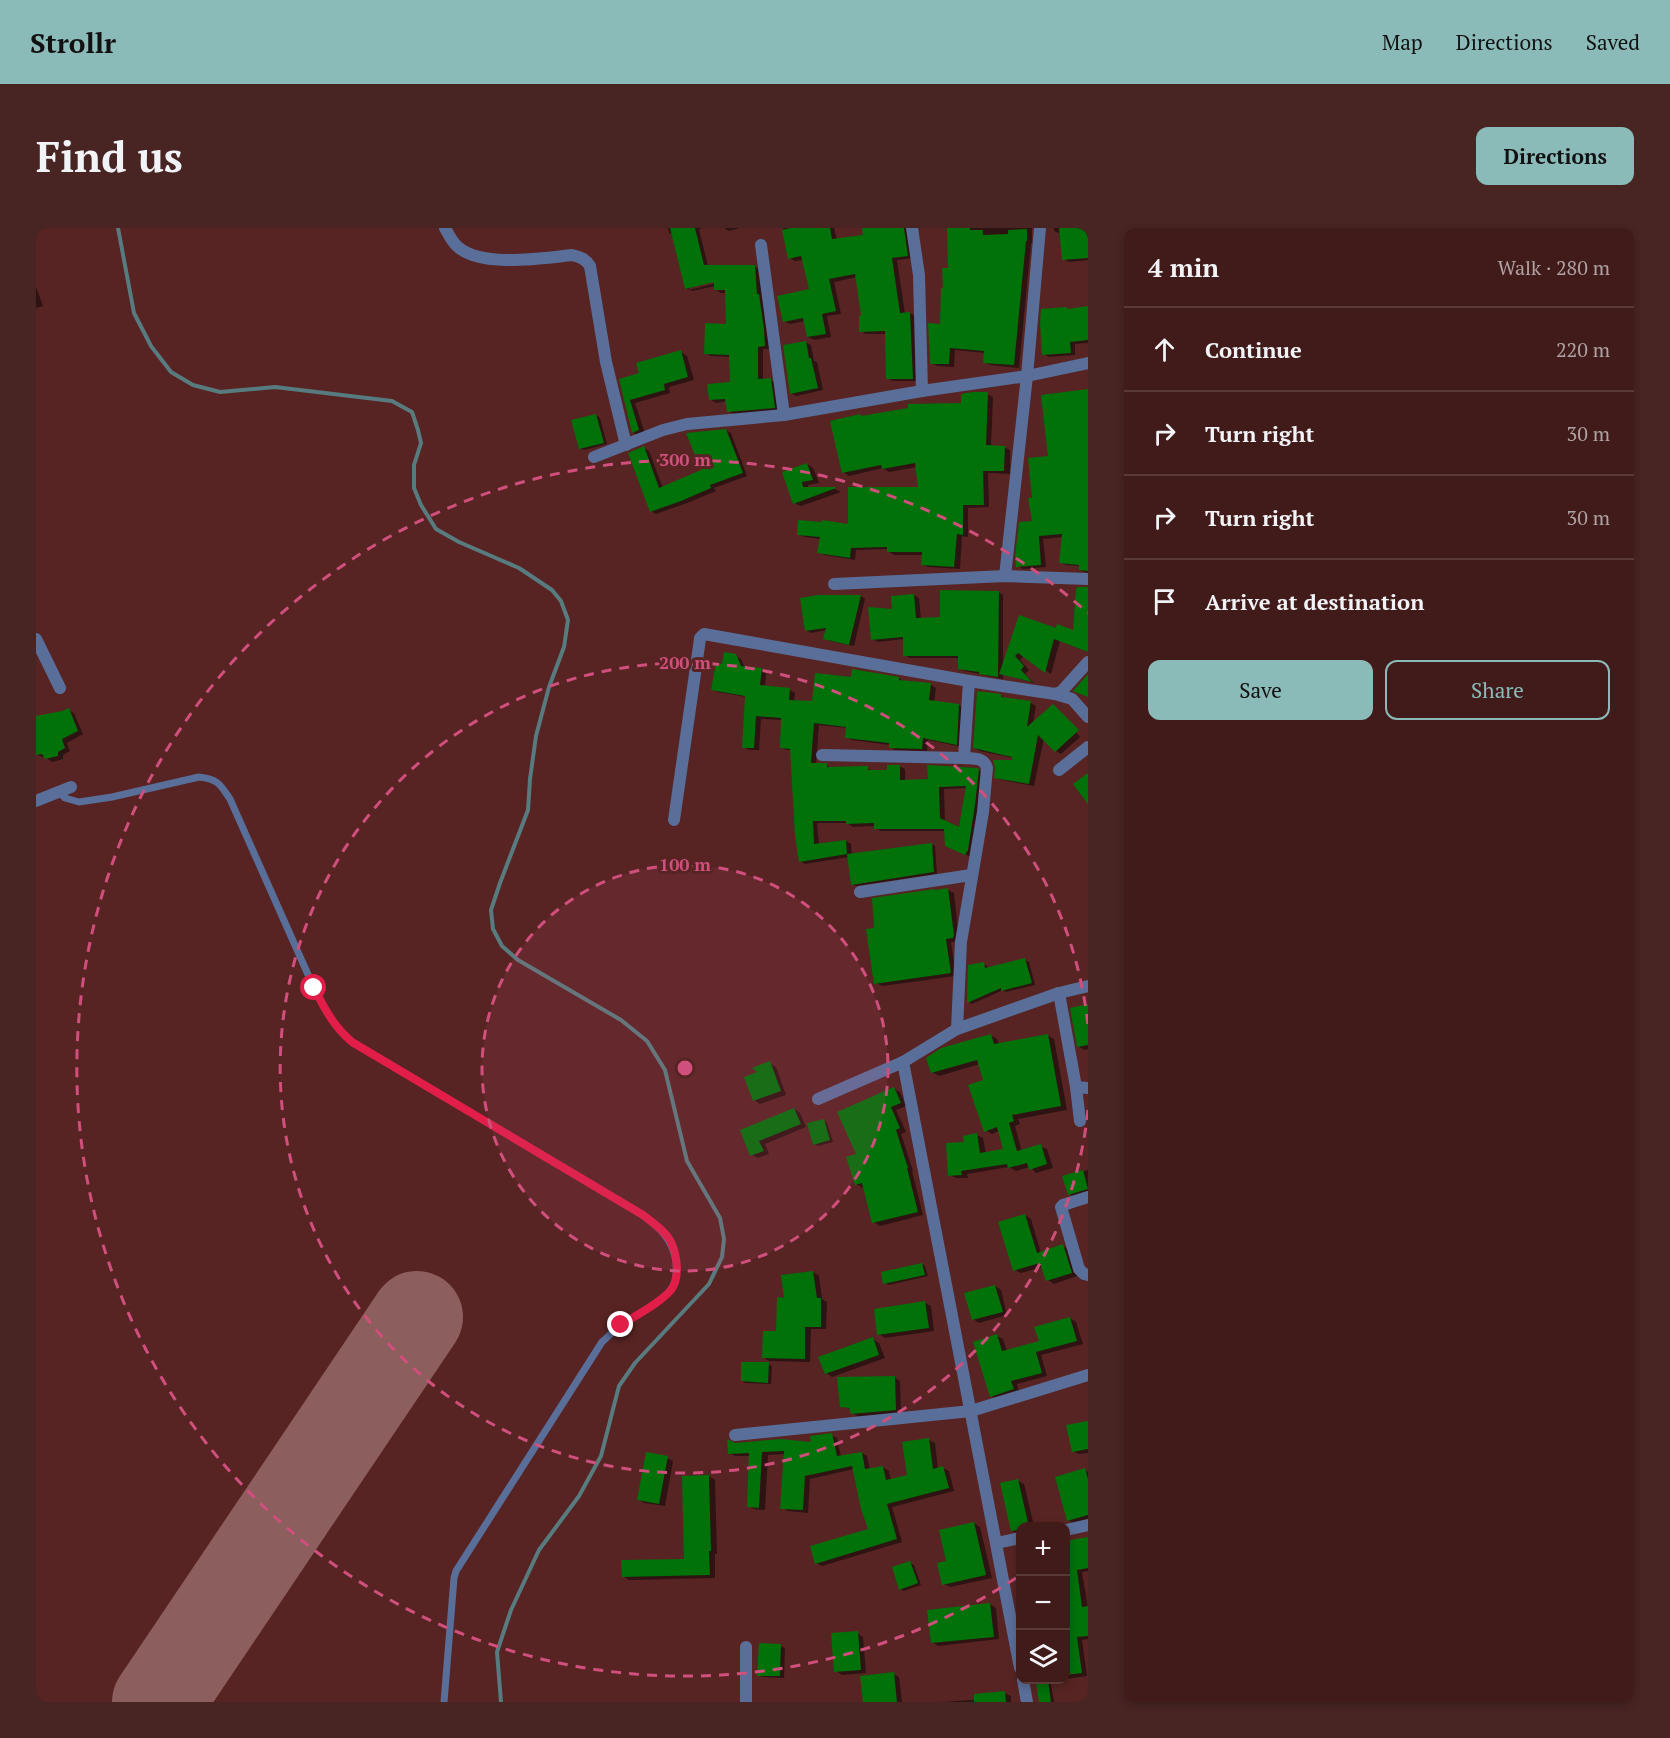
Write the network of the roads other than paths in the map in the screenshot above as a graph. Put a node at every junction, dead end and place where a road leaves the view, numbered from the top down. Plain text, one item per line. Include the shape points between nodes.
1 (445, 228) edge
2 (912, 228) edge
3 (1040, 228) edge
4 (762, 245) dead end
5 (1088, 363) edge
6 (1027, 376) junction
7 (922, 391) junction
8 (784, 414) junction
9 (626, 445) junction
10 (594, 457) dead end
11 (1005, 576) junction
12 (1088, 579) edge
13 (834, 584) dead end
14 (36, 639) edge
15 (1088, 662) edge
16 (969, 681) junction
17 (60, 688) dead end
18 (1055, 694) junction
19 (1088, 717) edge
20 (1088, 747) edge
21 (822, 755) dead end
22 (964, 758) junction
23 (1059, 770) dead end
24 (65, 790) joint
25 (36, 801) edge
26 (674, 820) dead end
27 (971, 875) junction
28 (860, 892) dead end
29 (1088, 986) edge
30 (1059, 993) junction
31 (957, 1029) junction
32 (903, 1062) junction
33 (1082, 1088) edge
34 (818, 1099) dead end
35 (1080, 1121) dead end
36 (1088, 1197) edge
37 (1088, 1275) edge
38 (1088, 1375) edge
39 (971, 1411) junction
40 (735, 1435) dead end
41 (1088, 1525) edge
42 (1070, 1529) edge
43 (1016, 1539) edge
44 (996, 1543) junction
45 (746, 1647) dead end
46 (1016, 1647) edge
47 (1024, 1684) edge
48 (444, 1702) edge
49 (746, 1702) edge
50 (1027, 1702) edge

1 - 9 street via 459,248 474,256 518,261 572,255 587,261
2 - 7 street via 919,275
3 - 6 street
4 - 8 street
5 - 6 street
6 - 7 street
6 - 11 street
7 - 8 street
8 - 9 street via 687,424
9 - 10 street
11 - 12 street
11 - 13 street
14 - 17 street
15 - 18 street
16 - 18 street
16 - 22 street
16 - 26 street via 704,634 700,638
18 - 19 street via 1072,699
20 - 23 street
21 - 22 street
22 - 27 street via 981,759 987,768
24 - 25 street
24 - 48 lane via 65,798 79,802 199,777 220,783 314,988 340,1032 643,1215 669,1239 677,1275 672,1288 602,1342 456,1571
27 - 28 street
27 - 31 street via 961,942
29 - 30 street
30 - 31 street
30 - 33 street
31 - 32 street
32 - 34 street
32 - 39 street
33 - 35 street
36 - 37 street via 1063,1204 1060,1210 1079,1269
38 - 39 street
39 - 40 street
39 - 44 street
41 - 42 street
43 - 44 street
44 - 46 street
45 - 49 street
47 - 50 street

